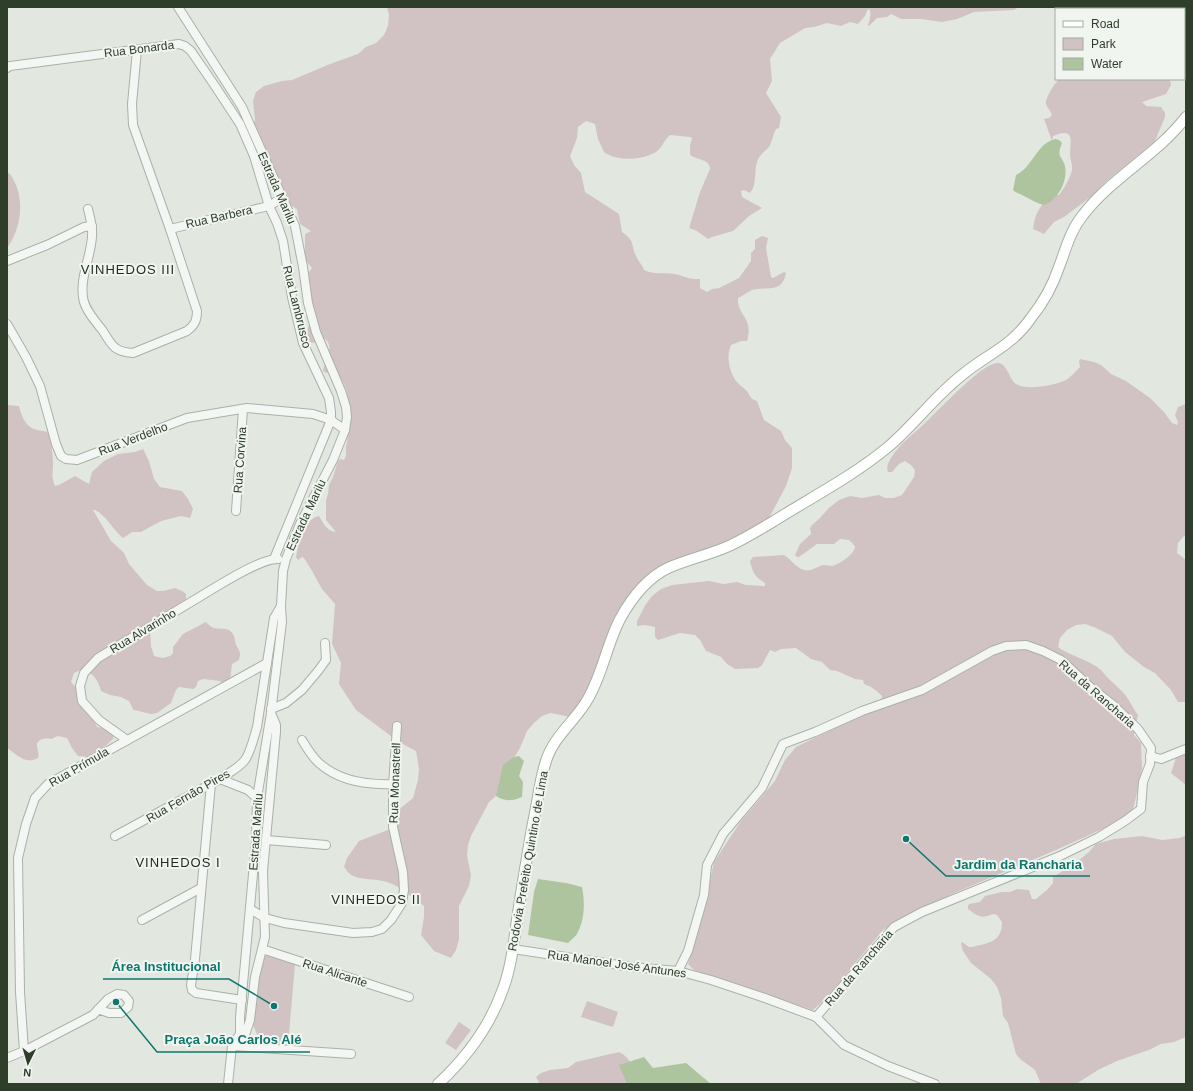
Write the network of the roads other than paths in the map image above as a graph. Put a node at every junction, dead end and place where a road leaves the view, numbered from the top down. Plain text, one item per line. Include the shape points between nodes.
1 (178, 7) edge
2 (137, 50) junction
3 (7, 68) edge
4 (1186, 117) edge
5 (282, 198) junction
6 (269, 206) junction
7 (88, 209) dead end
8 (92, 226) junction
9 (170, 228) junction
10 (7, 261) edge
11 (7, 324) edge
12 (243, 409) junction
13 (331, 420) junction
14 (345, 430) junction
15 (236, 511) dead end
16 (274, 559) junction
17 (286, 559) junction
18 (281, 606) junction
19 (325, 643) dead end
20 (267, 663) junction
21 (271, 711) junction
22 (397, 726) dead end
23 (127, 740) junction
24 (302, 740) dead end
25 (1186, 750) edge
26 (1150, 756) junction
27 (220, 779) junction
28 (211, 784) junction
29 (393, 784) junction
30 (257, 798) junction
31 (269, 808) junction
32 (115, 836) dead end
33 (266, 840) junction
34 (326, 845) dead end
35 (201, 888) junction
36 (250, 909) junction
37 (265, 918) junction
38 (142, 920) dead end
39 (262, 949) junction
40 (513, 949) junction
41 (678, 971) junction
42 (409, 998) dead end
43 (242, 1000) junction
44 (98, 1010) dead end
45 (816, 1017) junction
46 (234, 1043) junction
47 (24, 1051) junction
48 (351, 1054) dead end
49 (7, 1058) edge
50 (228, 1084) edge
51 (438, 1084) edge
52 (935, 1084) edge

1 - 5 street, Estrada Marilu via 242,108
2 - 3 street, Rua Bonarda
2 - 6 street, Rua Bonarda via 179,44 190,51 240,124 254,156
2 - 9 street via 132,104 133,125
4 - 40 main road, Rodovia Prefeito Quintino de Lima via 1168,138 1103,193 1083,214 1070,236 1048,291 1033,316 1015,338 960,376 900,436 868,462 740,540 670,568 658,574 641,589 620,618 592,693 556,740 546,762
5 - 6 street, Rua Barbera
5 - 14 street, Estrada Marilu via 295,226 308,303 316,332 346,407
6 - 9 street, Rua Barbera
6 - 13 street, Rua Lambrusco via 283,241 303,343 329,398
7 - 8 street
8 - 9 street via 83,298 116,350 133,353 187,331 194,326 197,319 197,311
8 - 10 street via 84,227
11 - 12 street, Rua Verdelho via 40,386 56,444 61,456 66,459 77,460 187,418
12 - 13 street, Rua Verdelho via 313,414
12 - 15 street, Rua Corvina
13 - 14 street, Rua Verdelho
13 - 16 street, Rua Lambrusco
14 - 17 street, Estrada Marilu
16 - 17 street, Rua Alvarinho
16 - 23 street, Rua Alvarinho via 237,575 141,632 98,658 84,673 80,686 82,700 99,720
17 - 18 street, Estrada Marilu
18 - 20 street, Rua Fernão Pires via 274,618
18 - 21 street, Estrada Marilu via 282,622
19 - 21 street via 326,660 318,671 302,690
20 - 23 street, Rua Prímula
20 - 27 street, Rua Fernão Pires via 252,744 245,760
21 - 30 street, Estrada Marilu
21 - 31 street via 276,732
22 - 29 street, Rua Monastrell
23 - 47 street, Rua Prímula via 48,784 35,798 26,824 18,858 20,992
24 - 29 street via 319,763 346,779
25 - 26 street via 1161,759
26 - 41 street, Rua da Rancharia via 1151,748 1138,729 1113,705 1061,660 1026,646 1006,646 992,651 922,690 862,711 783,744 762,788 723,834 707,865 704,895 688,951
26 - 45 street, Rua da Rancharia via 1150,764 1143,782 1141,809 1136,813 1100,837 1060,856 922,912 894,927
27 - 28 street, Rua Fernão Pires
27 - 30 street via 248,790
28 - 32 street, Rua Fernão Pires
28 - 35 street
29 - 37 street, Rua Monastrell via 393,827 403,872 404,890 402,903 391,920 382,929 353,933
30 - 31 street
30 - 36 street, Estrada Marilu
31 - 33 street
33 - 34 street
33 - 37 street via 263,871
35 - 38 street
35 - 43 street via 192,990 201,994
36 - 37 street, Rua Monastrell
36 - 43 street, Estrada Marilu
37 - 39 street
39 - 42 street, Rua Alicante
39 - 46 street via 255,977 250,1020 245,1035
40 - 41 street, Rua Manoel José Antunes via 632,967
40 - 51 main road, Rodovia Prefeito Quintino de Lima via 504,988 488,1022 464,1057
41 - 45 street, Rua Manoel José Antunes
43 - 46 street, Estrada Marilu via 240,1034
44 - 47 street
45 - 52 street, Rua Manoel José Antunes via 844,1046
46 - 48 street
46 - 50 street, Estrada Marilu
47 - 49 street

